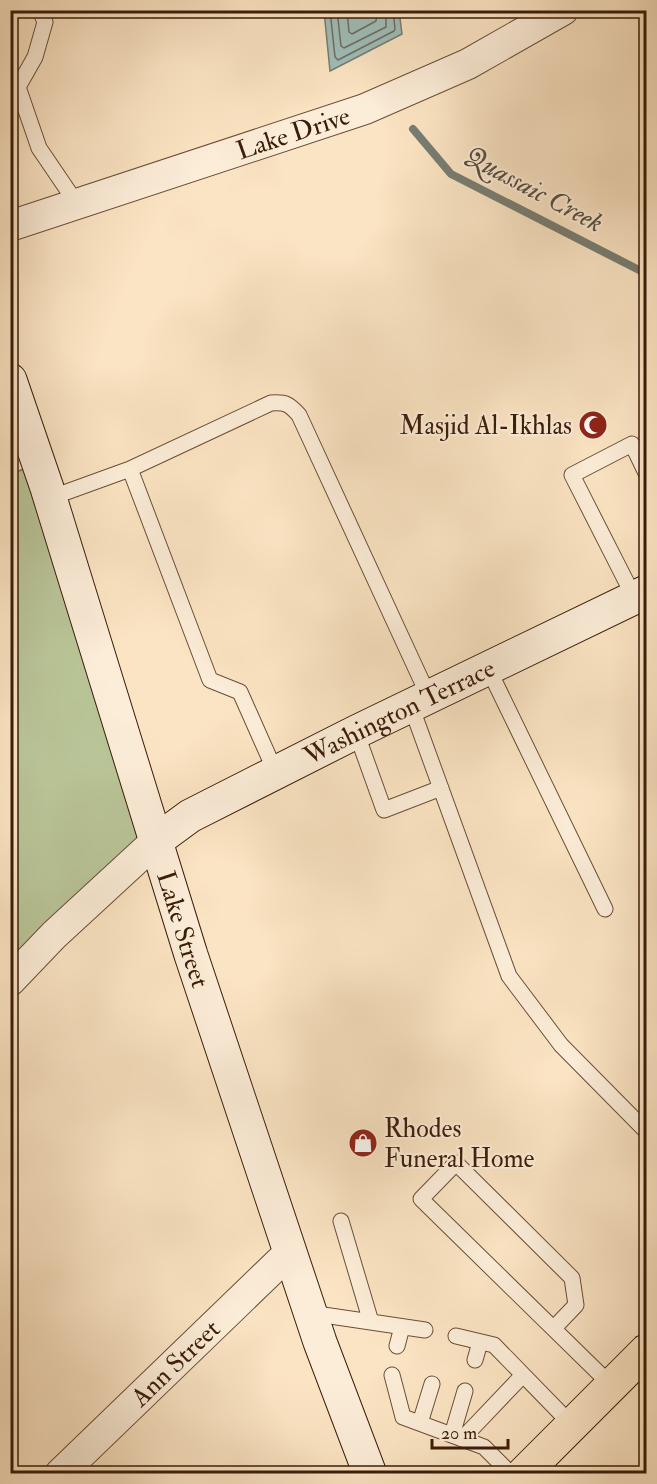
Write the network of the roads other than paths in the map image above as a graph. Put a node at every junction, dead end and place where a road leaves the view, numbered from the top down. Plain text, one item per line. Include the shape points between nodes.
1 (40, 10) edge
2 (563, 10) edge
3 (14, 90) edge
4 (77, 204) junction
5 (10, 226) edge
6 (10, 380) edge
7 (16, 414) edge
8 (130, 470) junction
9 (646, 473) edge
10 (50, 498) junction
11 (640, 595) edge
12 (488, 668) junction
13 (420, 701) junction
14 (356, 732) junction
15 (276, 773) junction
16 (441, 788) junction
17 (156, 841) junction
18 (605, 909) dead end
19 (10, 981) edge
20 (646, 1131) edge
21 (341, 1221) dead end
22 (290, 1252) junction
23 (310, 1313) junction
24 (371, 1322) junction
25 (402, 1327) junction
26 (554, 1328) junction
27 (425, 1330) dead end
28 (456, 1336) dead end
29 (480, 1342) junction
30 (397, 1347) dead end
31 (644, 1358) edge
32 (475, 1360) dead end
33 (392, 1375) dead end
34 (523, 1375) junction
35 (432, 1384) dead end
36 (612, 1386) junction
37 (465, 1391) dead end
38 (420, 1424) junction
39 (572, 1425) junction
40 (457, 1437) junction
41 (60, 1473) edge
42 (370, 1473) edge
43 (511, 1473) edge
44 (523, 1473) edge

1 - 3 lane via 45,22 35,57
2 - 4 street, Lake Drive via 468,64 365,109
3 - 4 lane via 39,148
4 - 5 street, Lake Drive
6 - 7 main road, Lake Street
7 - 10 main road, Lake Street
8 - 10 lane
8 - 13 lane via 271,403 283,402 292,407 304,426
8 - 15 lane via 210,680 240,692
9 - 11 lane via 632,444 572,475
10 - 17 main road, Lake Street
11 - 12 main road, Washington Terrace
12 - 13 main road, Washington Terrace
12 - 18 lane
13 - 14 main road, Washington Terrace
13 - 16 lane
14 - 15 main road, Washington Terrace
14 - 16 lane via 384,810
15 - 17 main road, Washington Terrace via 190,816
16 - 20 lane via 509,976 561,1045
17 - 19 street
17 - 22 main road, Lake Street
21 - 24 lane
22 - 23 main road, Lake Street
22 - 41 street, Ann Street
23 - 24 lane
23 - 42 main road, Lake Street
24 - 25 lane
25 - 27 lane
25 - 30 lane
26 - 26 lane via 421,1199 456,1163 572,1278 576,1305
26 - 36 lane
28 - 29 lane
29 - 32 lane
29 - 34 lane via 494,1345
31 - 36 main road
33 - 38 lane via 403,1417
34 - 39 lane
34 - 40 lane
35 - 38 lane
36 - 39 main road
37 - 40 lane
38 - 40 lane
39 - 44 main road
40 - 43 lane via 484,1447

